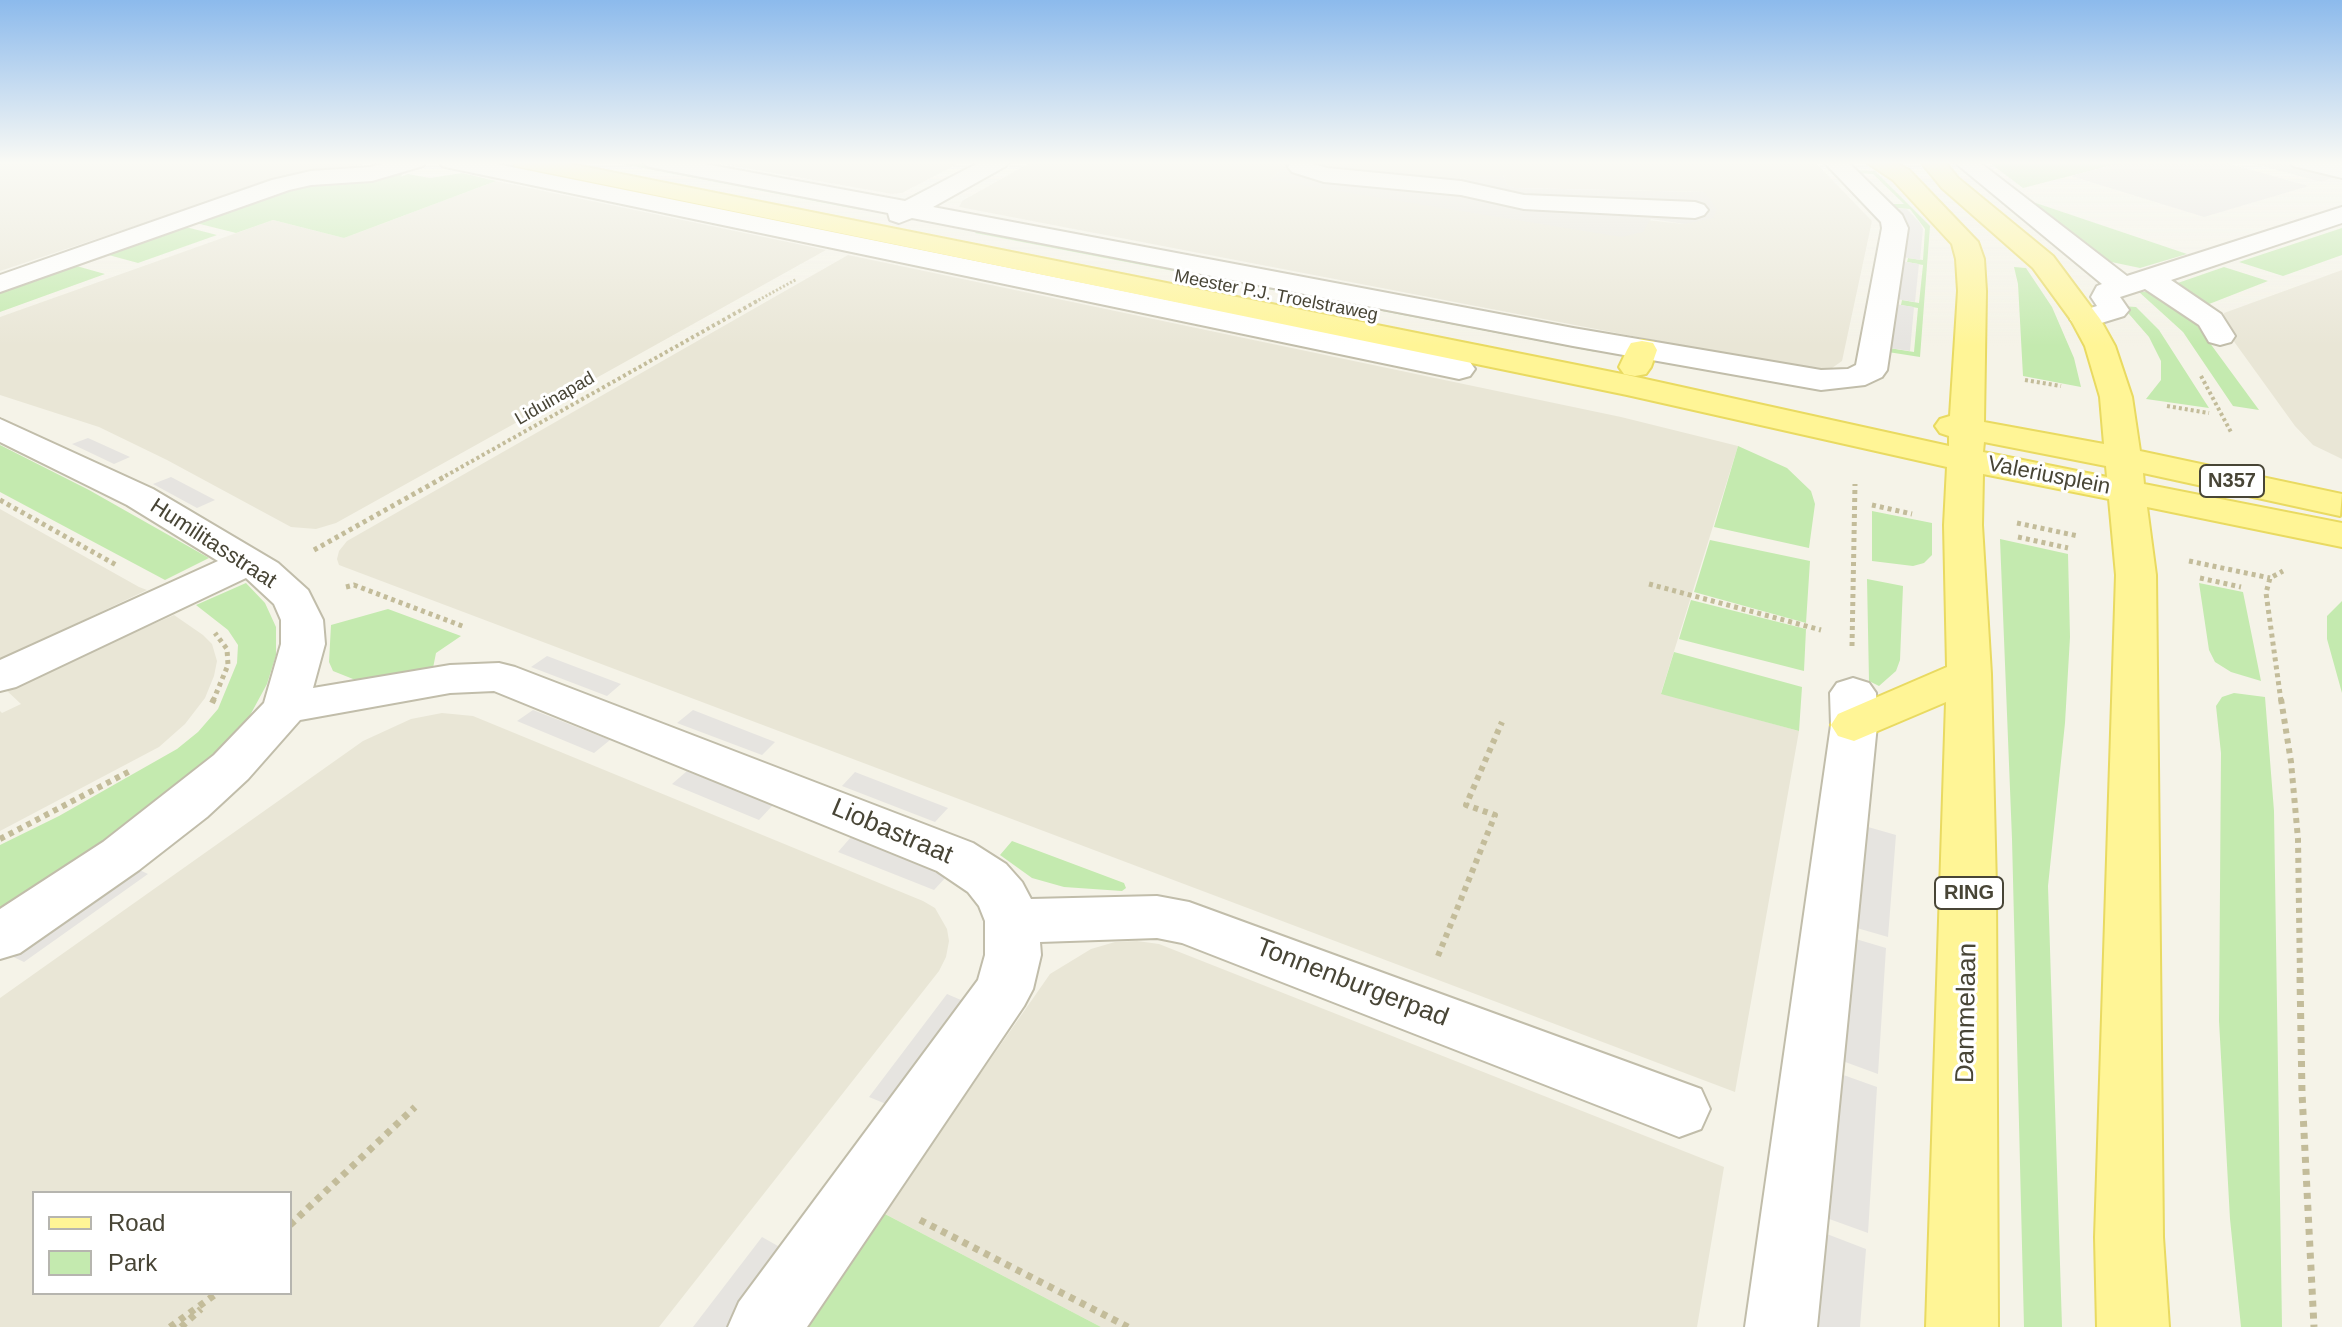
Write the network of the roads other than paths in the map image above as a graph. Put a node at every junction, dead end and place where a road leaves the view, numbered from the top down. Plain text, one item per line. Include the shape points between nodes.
1 (173, 223) edge
2 (831, 223) edge
3 (839, 223) edge
4 (845, 223) edge
5 (852, 223) edge
6 (888, 223) edge
7 (1894, 223) edge
8 (1948, 223) edge
9 (1997, 223) edge
10 (2042, 223) edge
11 (2318, 223) edge
12 (875, 230) junction
13 (2150, 279) junction
14 (0, 284) edge
15 (2122, 286) junction
16 (2085, 319) junction
17 (2220, 336) dead end
18 (1639, 358) junction
19 (1502, 360) junction
20 (1459, 369) joint
21 (0, 429) edge
22 (1967, 444) junction
23 (2124, 475) junction
24 (2342, 506) edge
25 (2342, 535) edge
26 (268, 578) junction
27 (1969, 674) junction
28 (0, 677) edge
29 (285, 708) junction
30 (1854, 709) joint
31 (1012, 921) junction
32 (0, 937) edge
33 (1679, 1109) dead end
34 (764, 1327) edge
35 (1781, 1327) edge
36 (1962, 1327) edge
37 (2133, 1327) edge

1 - 14 street
2 - 12 street, Meester P.J. Troelstraweg
3 - 12 main road, Meester P.J. Troelstraweg
4 - 12 main road, Meester P.J. Troelstraweg
5 - 12 street, Meester P.J. Troelstraweg
6 - 12 street
7 - 18 street, Meester P.J. Troelstraweg via 1874,363 1866,375 1813,380
8 - 22 main road, Valeriusplein / RING via 1965,242 1970,259
9 - 16 main road, Valeriusplein via 2043,262
10 - 15 street
11 - 13 street
12 - 18 street, Meester P.J. Troelstraweg
12 - 19 main road, Meester P.J. Troelstraweg
12 - 20 street, Meester P.J. Troelstraweg
13 - 15 street
13 - 17 street via 2211,320
15 - 16 street via 2105,294 2114,310
16 - 23 main road, Valeriusplein via 2116,397
18 - 22 main road, Meester P.J. Troelstraweg
19 - 20 main road
19 - 22 main road, Meester P.J. Troelstraweg
21 - 26 street, Humilitasstraat via 140,497
22 - 23 main road, Valeriusplein / N357
22 - 27 main road, Dammelaan / RING via 1941,513
23 - 24 main road, N357
23 - 25 main road, N357
23 - 37 main road via 2135,549 2129,1237
26 - 28 street
26 - 29 street, Humilitasstraat via 302,620 303,644
27 - 30 main road
27 - 36 main road, Dammelaan / RING
29 - 31 street, Liobastraat via 450,679 499,677 955,857 987,878 1003,897
29 - 32 street, Humilitasstraat via 189,804
30 - 35 street
31 - 33 street, Tonnenburgerpad via 1157,917 1189,923
31 - 34 street, Liobastraat via 1013,955 1004,989

